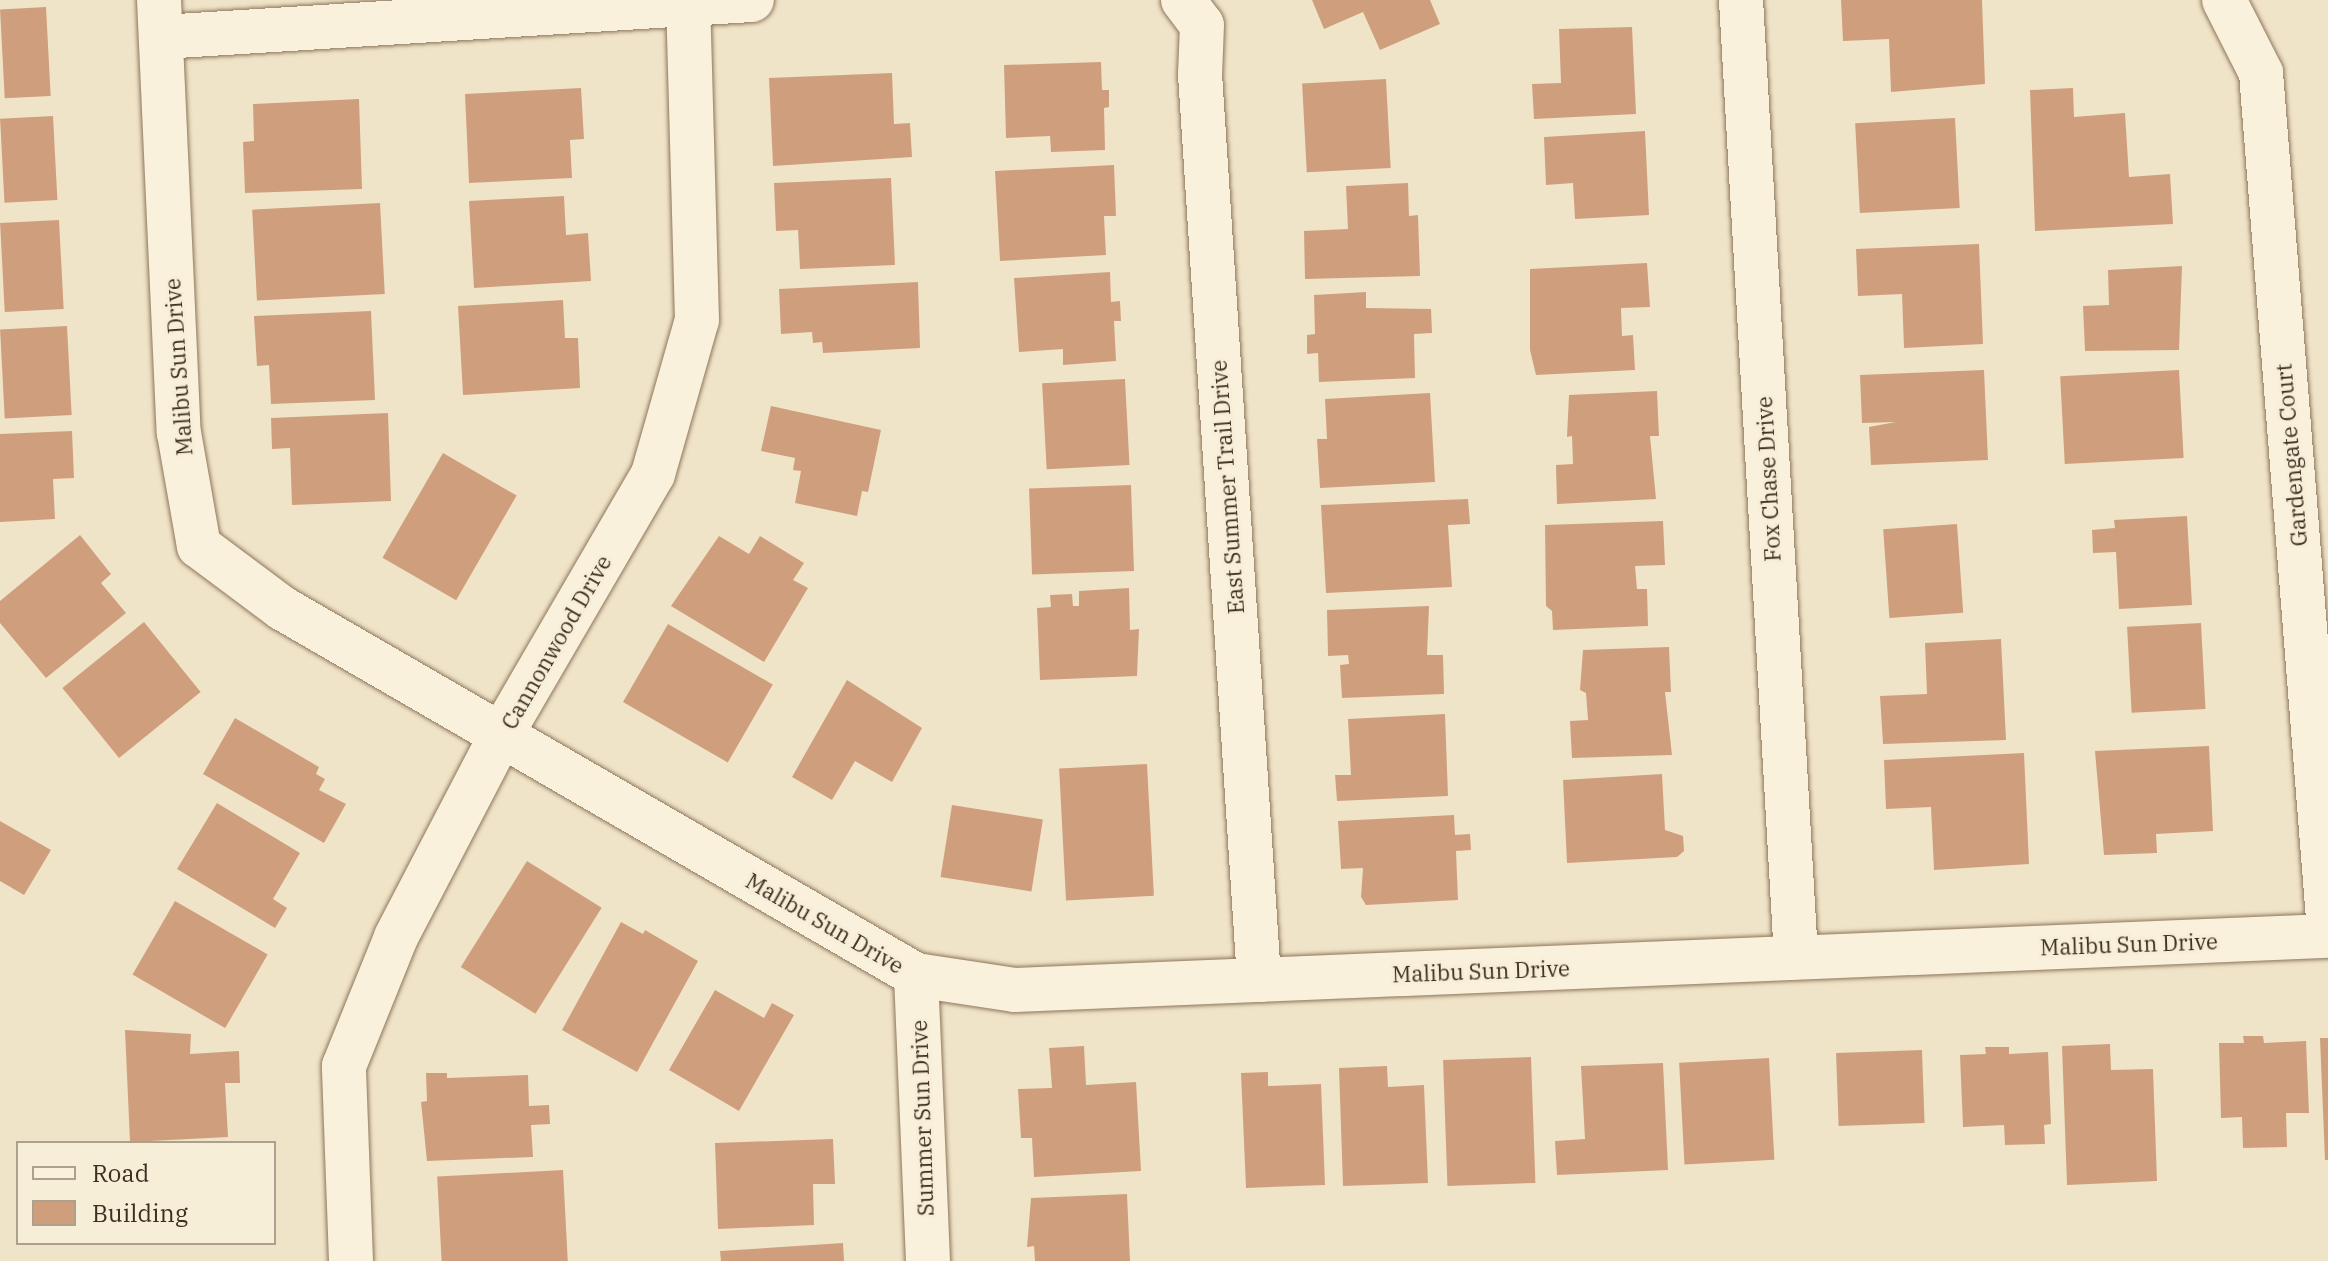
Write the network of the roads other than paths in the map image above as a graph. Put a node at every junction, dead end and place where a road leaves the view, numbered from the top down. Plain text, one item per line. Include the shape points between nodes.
1 (752, 0) edge
2 (1183, 0) edge
3 (1741, 0) edge
4 (2224, 0) edge
5 (688, 4) junction
6 (160, 18) edge
7 (500, 737) junction
8 (2328, 919) edge
9 (2328, 936) edge
10 (1796, 957) junction
11 (916, 975) junction
12 (1259, 980) junction
13 (351, 1261) edge
14 (928, 1261) edge

1 - 5 street
2 - 12 street, East Summer Trail Drive via 1202,25 1200,74
3 - 10 street, Fox Chase Drive
4 - 8 street, Gardengate Court via 2261,73
5 - 6 street
5 - 7 street, Cannonwood Drive via 697,320 653,474
6 - 7 street, Malibu Sun Drive via 179,433 199,546 282,608
7 - 11 street, Malibu Sun Drive
7 - 13 street, Cannonwood Drive via 396,937 344,1066
9 - 10 street, Malibu Sun Drive
10 - 12 street, Malibu Sun Drive
11 - 12 street, Malibu Sun Drive via 1015,990
11 - 14 street, Summer Sun Drive

